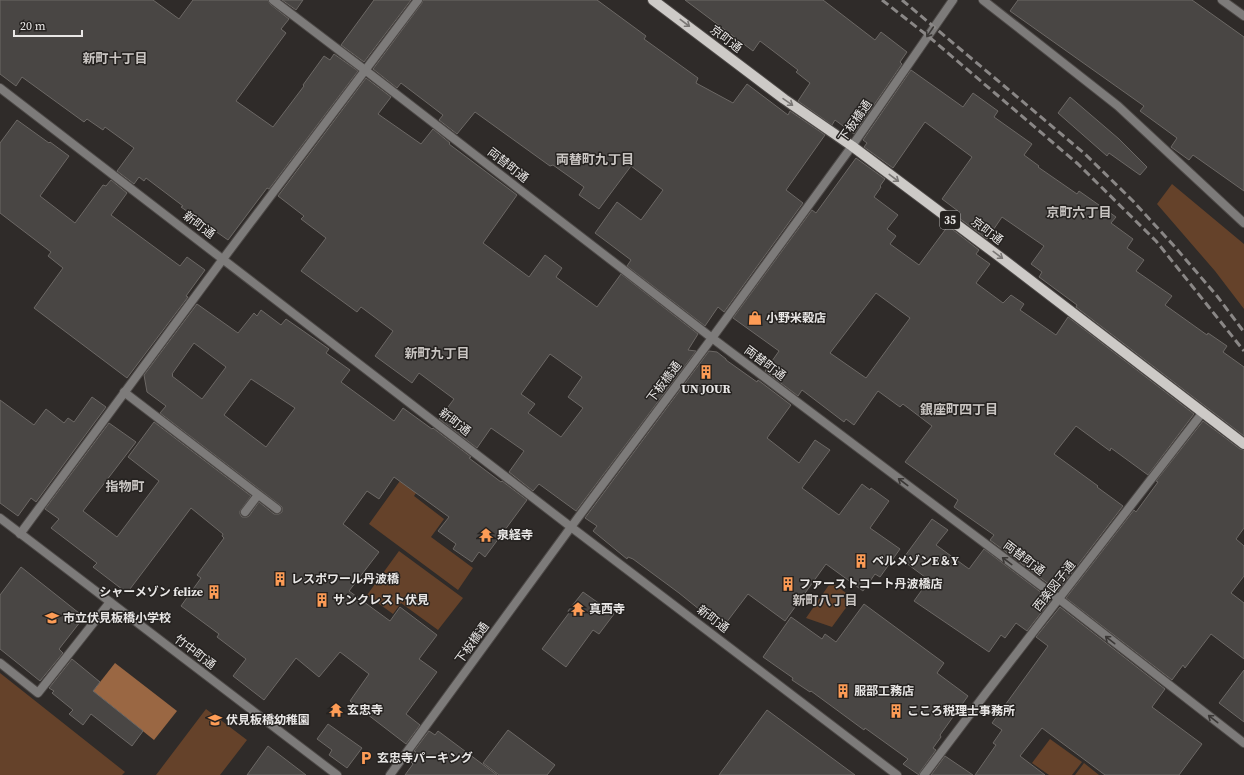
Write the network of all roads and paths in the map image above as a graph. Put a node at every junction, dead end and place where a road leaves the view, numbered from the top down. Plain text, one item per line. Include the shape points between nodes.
1 (273, 0) edge
2 (418, 0) edge
3 (653, 0) edge
4 (953, 0) edge
5 (983, 0) edge
6 (1222, 0) edge
7 (1244, 16) edge
8 (365, 70) junction
9 (0, 88) edge
10 (852, 146) junction
11 (1244, 223) edge
12 (223, 259) junction
13 (712, 338) junction
14 (124, 392) junction
15 (1203, 412) junction
16 (1244, 444) edge
17 (258, 495) junction
18 (276, 509) dead end
19 (245, 512) dead end
20 (0, 518) edge
21 (571, 527) junction
22 (20, 534) junction
23 (1059, 599) junction
24 (110, 602) junction
25 (0, 663) edge
26 (1244, 743) edge
27 (337, 775) edge
28 (390, 775) edge
29 (897, 775) edge
30 (924, 775) edge

1 - 8 street, 両替町通
2 - 8 street
3 -> 10 main road, 京町通 / 35 via 784,99
4 -> 10 street, 下板橋通
5 - 11 street via 1118,106
6 - 7 street
8 - 12 street
8 - 13 street, 両替町通
9 - 12 street, 新町通
10 - 13 street, 下板橋通
10 -> 15 main road, 京町通 / 35
12 - 14 street
12 - 21 street, 新町通
13 - 21 street, 下板橋通
23 -> 13 street, 両替町通
14 - 17 street
14 - 22 street
15 - 16 main road, 京町通 / 35
15 - 23 street, 西楽図子通
17 - 18 street
17 - 19 street
20 - 22 street, 竹中町通
21 - 28 street, 下板橋通
21 - 29 street, 新町通
22 - 24 street, 竹中町通
26 -> 23 street, 両替町通
23 - 30 street, 西楽図子通
24 - 25 street via 38,693
24 - 27 street, 竹中町通

